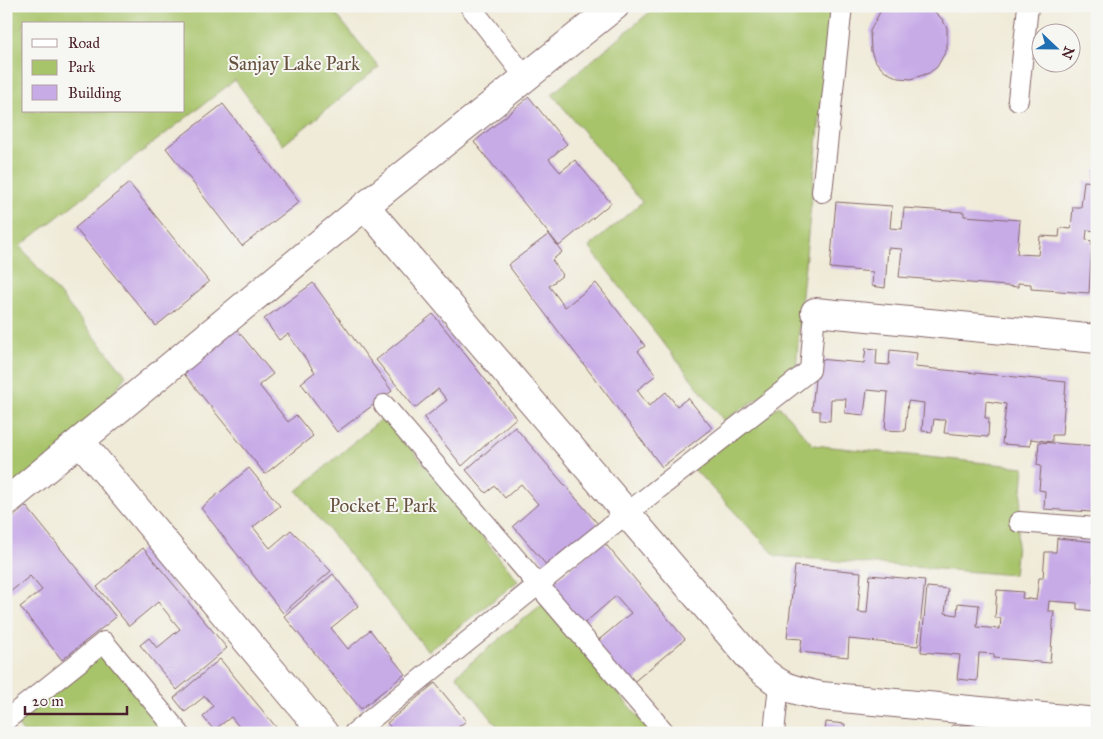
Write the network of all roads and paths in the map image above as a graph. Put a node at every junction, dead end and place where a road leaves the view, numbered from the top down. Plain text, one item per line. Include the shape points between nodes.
1 (470, 6) edge
2 (615, 6) edge
3 (842, 6) edge
4 (1028, 6) edge
5 (526, 78) junction
6 (1018, 100) dead end
7 (822, 192) dead end
8 (365, 206) junction
9 (815, 312) joint
10 (1097, 339) edge
11 (384, 405) dead end
12 (80, 441) junction
13 (6, 502) edge
14 (627, 513) junction
15 (1019, 522) dead end
16 (1097, 528) edge
17 (538, 585) junction
18 (779, 684) junction
19 (6, 721) edge
20 (1097, 722) edge
21 (15, 733) edge
22 (179, 733) edge
23 (324, 733) edge
24 (354, 733) edge
25 (665, 733) edge
26 (774, 733) edge

1 - 5 lane
2 - 5 street
3 - 7 lane
4 - 6 lane
5 - 8 street
8 - 12 street
8 - 14 street
9 - 10 street
9 - 14 lane via 810,370
11 - 17 lane
12 - 13 street
12 - 23 street
14 - 17 lane
14 - 18 street via 755,664
15 - 16 lane
17 - 24 lane
17 - 25 lane
18 - 20 street via 821,696
18 - 26 lane
19 - 21 lane
19 - 22 lane via 104,642

